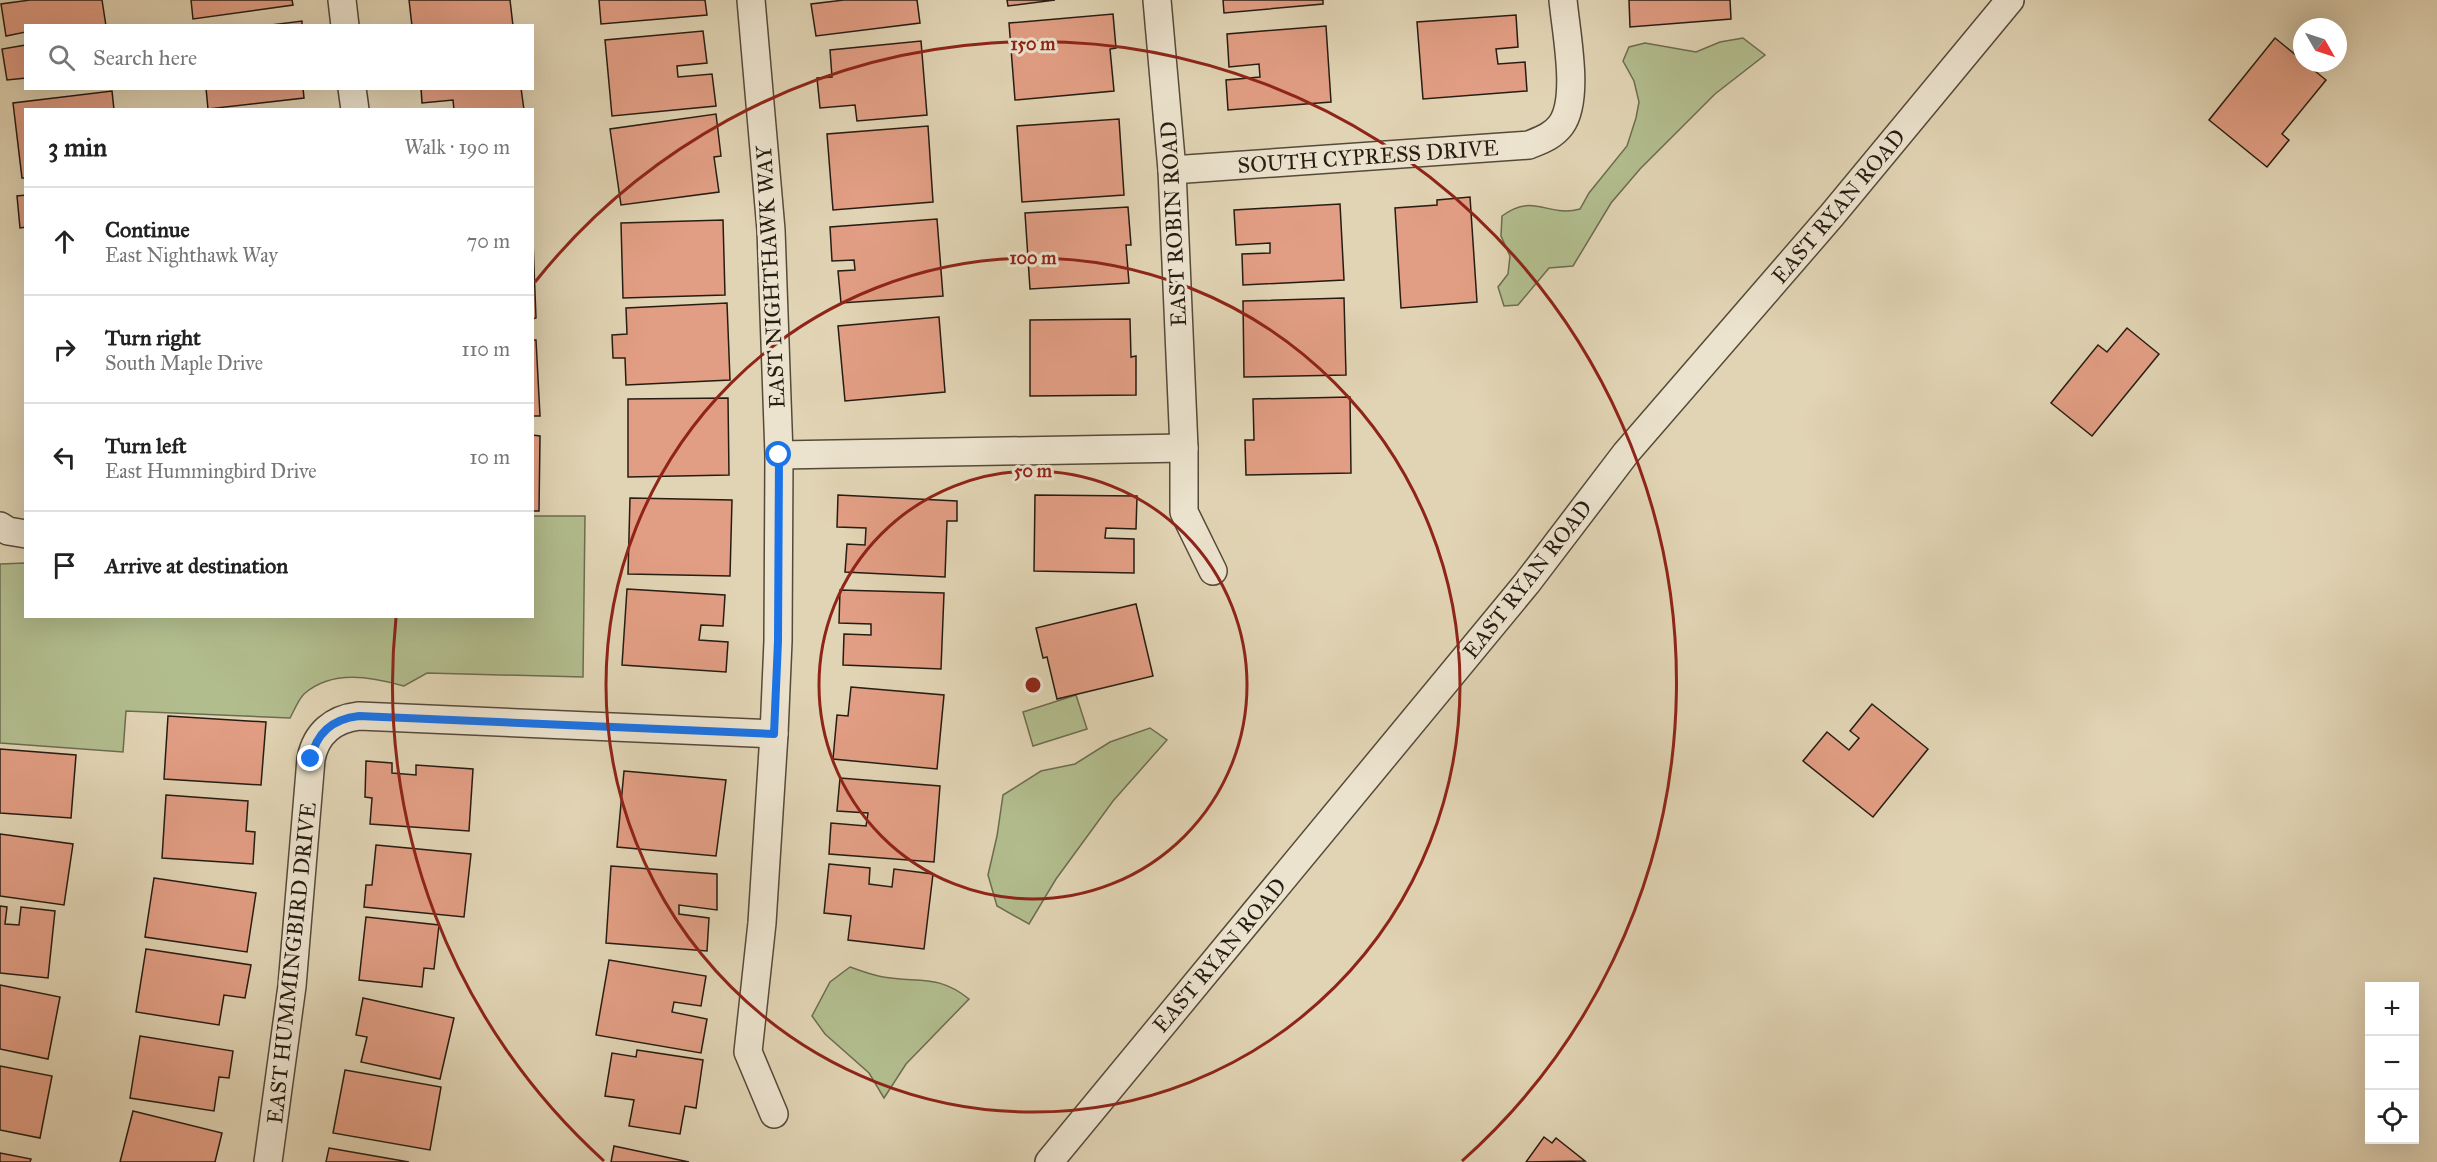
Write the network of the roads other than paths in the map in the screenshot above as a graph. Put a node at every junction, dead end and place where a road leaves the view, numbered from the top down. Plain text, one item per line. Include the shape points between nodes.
1 (342, 0) edge
2 (751, 0) edge
3 (1157, 0) edge
4 (1563, 0) edge
5 (2010, 0) edge
6 (345, 24) edge
7 (352, 90) edge
8 (355, 108) edge
9 (1172, 170) junction
10 (1184, 448) junction
11 (779, 455) junction
12 (0, 526) edge
13 (24, 534) edge
14 (1213, 571) dead end
15 (774, 734) junction
16 (774, 1114) dead end
17 (268, 1162) edge
18 (1049, 1162) edge

1 - 6 street
2 - 11 street, EAST NIGHTHAWK WAY via 771,230
3 - 9 street, EAST ROBIN ROAD
4 - 9 street, SOUTH CYPRESS DRIVE via 1572,95 1569,112 1560,127 1529,145
5 - 18 street, EAST RYAN ROAD via 1832,215 1626,453 1527,583
7 - 8 street
9 - 10 street, EAST ROBIN ROAD
10 - 11 street
10 - 14 street, EAST ROBIN ROAD via 1184,512
11 - 15 street, EAST NIGHTHAWK WAY
12 - 13 street
15 - 16 street, EAST NIGHTHAWK WAY via 762,923 748,1052
15 - 17 street, EAST HUMMINGBIRD DRIVE via 359,716 345,717 324,731 314,745 311,759 292,986

